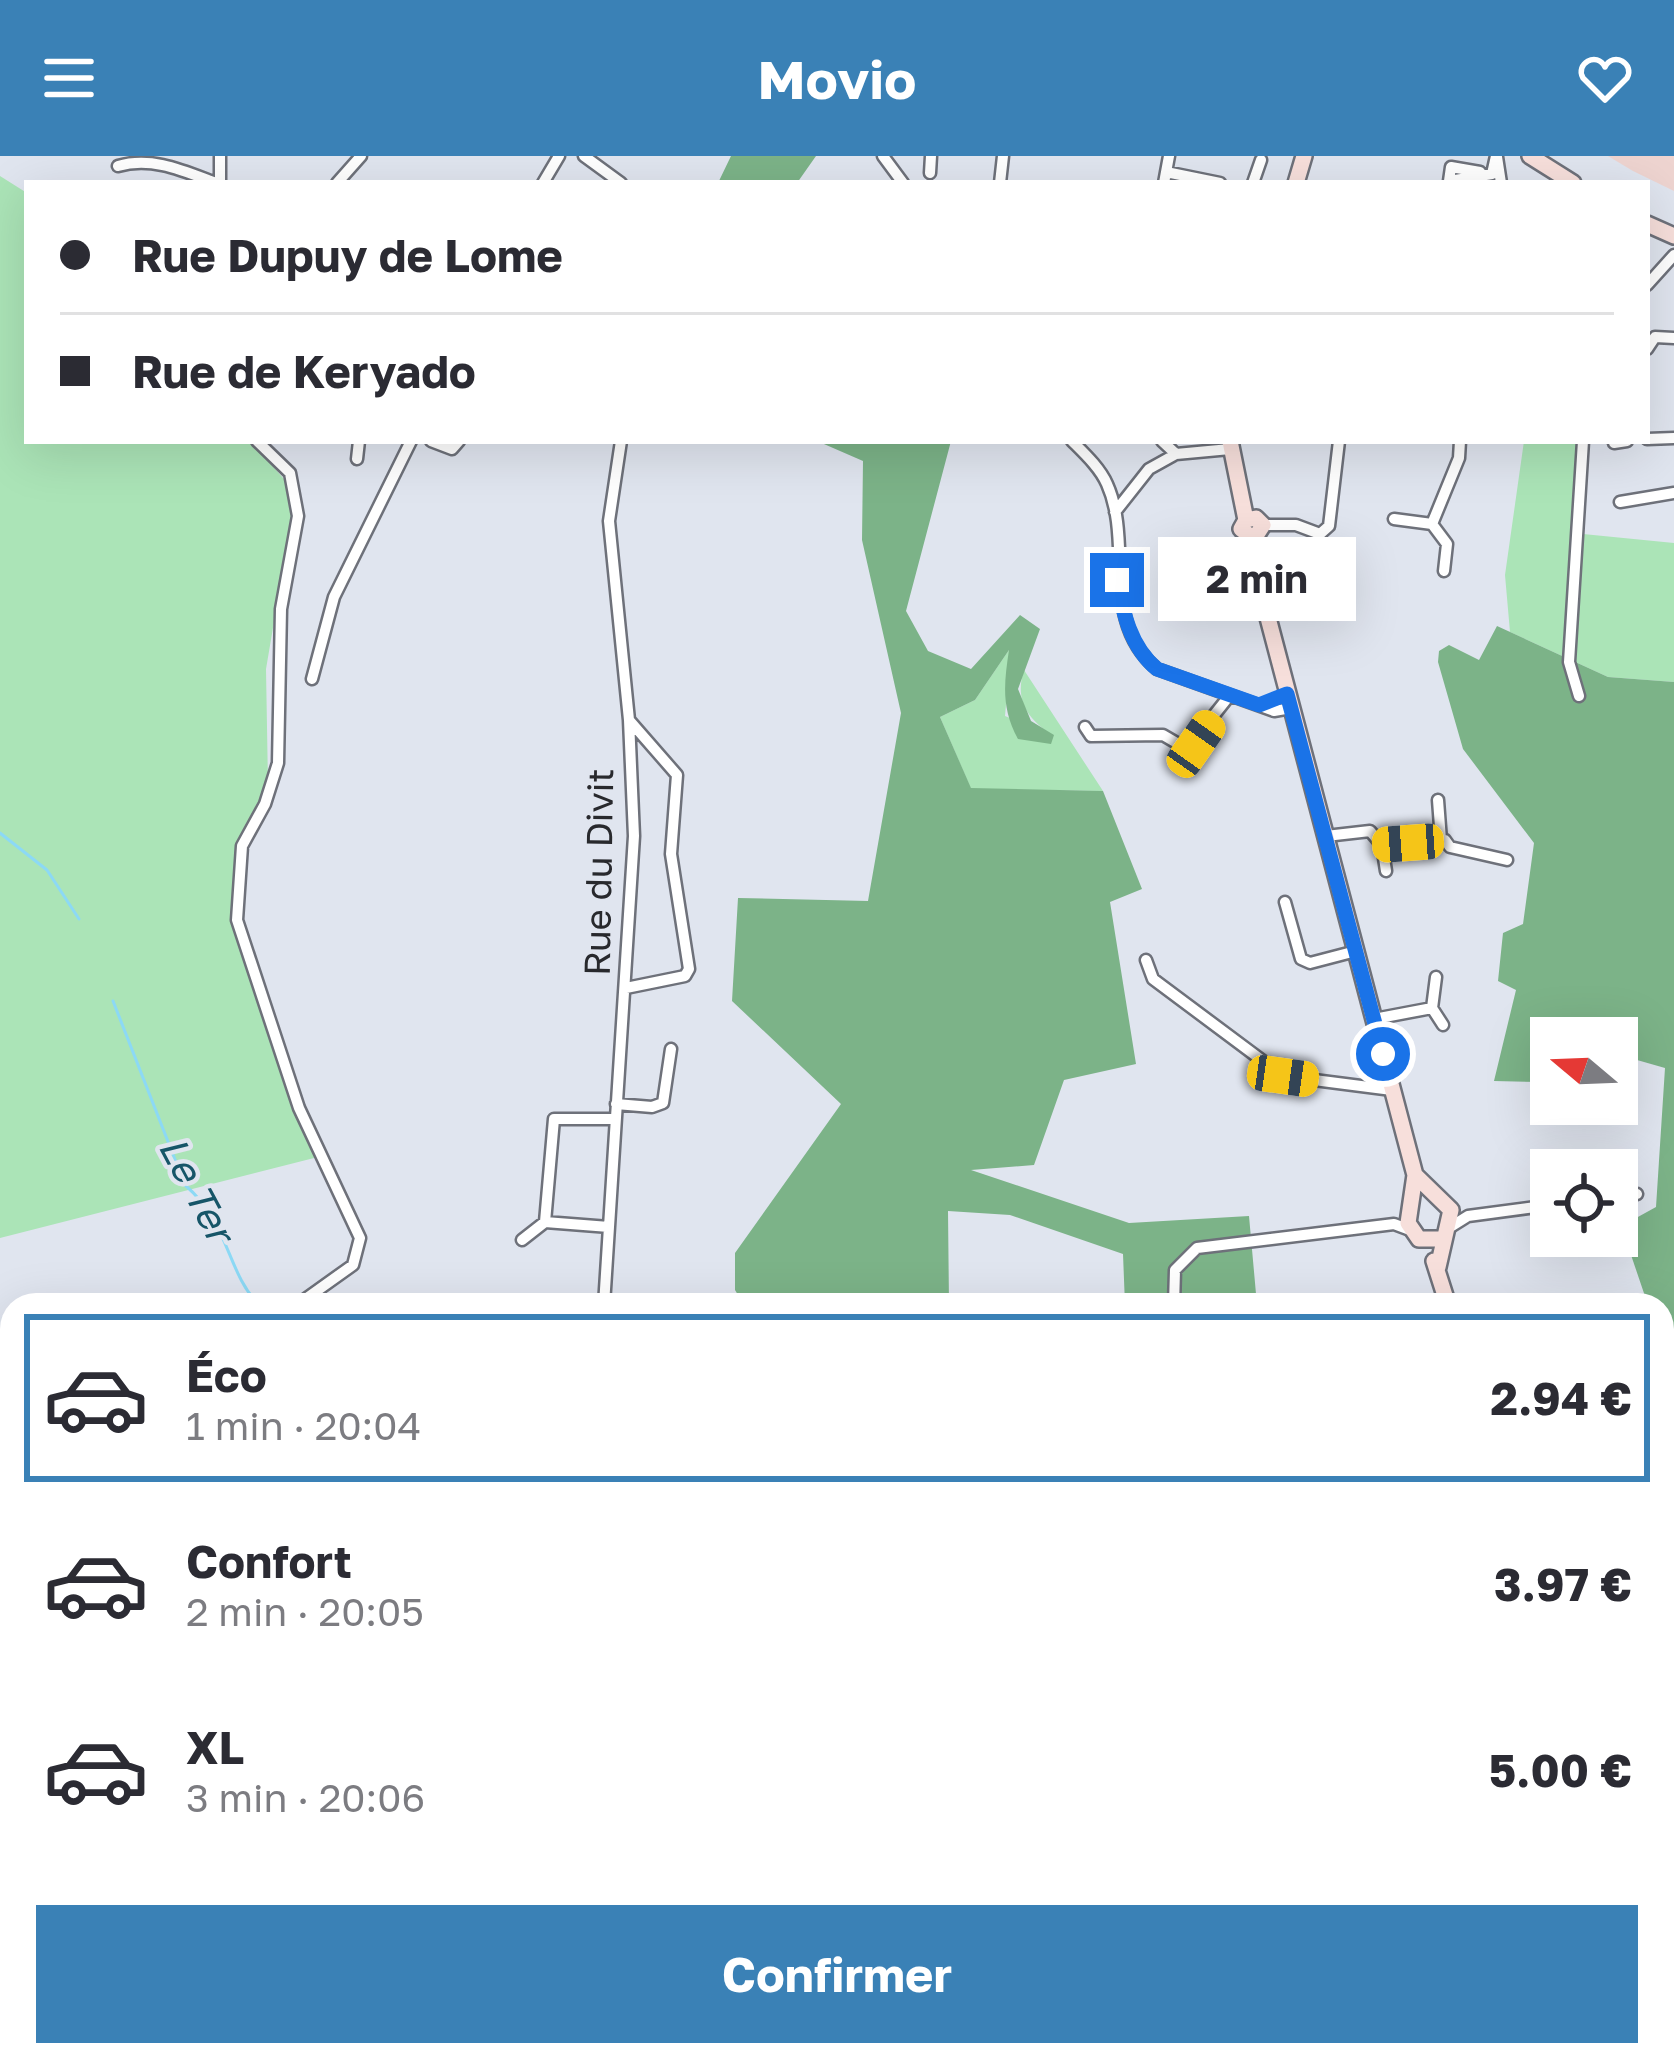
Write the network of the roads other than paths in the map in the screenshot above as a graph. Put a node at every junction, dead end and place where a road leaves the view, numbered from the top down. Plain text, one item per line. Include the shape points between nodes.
1 (362, 156) edge
2 (584, 156) edge
3 (932, 156) edge
4 (1169, 156) edge
5 (1497, 156) edge
6 (1530, 156) edge
7 (1261, 160) dead end
8 (118, 166) dead end
9 (1480, 172) dead end
10 (930, 173) dead end
11 (1165, 177) edge
12 (209, 180) edge
13 (340, 180) edge
14 (617, 180) edge
15 (1254, 180) edge
16 (1568, 180) edge
17 (1674, 255) edge
18 (1650, 282) edge
19 (260, 444) edge
20 (359, 444) edge
21 (410, 444) edge
22 (621, 444) edge
23 (1074, 444) edge
24 (1165, 444) edge
25 (1340, 444) edge
26 (1460, 444) edge
27 (1583, 444) edge
28 (1230, 445) edge
29 (1176, 454) junction
30 (357, 459) dead end
31 (1674, 493) edge
32 (1620, 502) dead end
33 (1115, 512) junction
34 (1394, 518) dead end
35 (1432, 524) junction
36 (1259, 532) junction
37 (1444, 571) dead end
38 (312, 679) dead end
39 (1230, 695) junction
40 (1579, 697) dead end
41 (1289, 701) junction
42 (629, 720) junction
43 (1085, 727) dead end
44 (1438, 800) dead end
45 (1326, 836) junction
46 (1441, 840) junction
47 (1382, 844) junction
48 (1507, 860) dead end
49 (1386, 871) dead end
50 (1285, 902) dead end
51 (1356, 951) junction
52 (1145, 960) dead end
53 (1436, 977) dead end
54 (626, 988) junction
55 (1432, 1008) junction
56 (1374, 1019) junction
57 (1443, 1025) dead end
58 (671, 1049) dead end
59 (1392, 1090) junction
60 (616, 1104) junction
61 (614, 1119) junction
62 (1415, 1174) junction
63 (1431, 1196) junction
64 (1530, 1208) edge
65 (1406, 1218) junction
66 (545, 1222) junction
67 (609, 1227) junction
68 (1443, 1229) junction
69 (522, 1240) dead end
70 (314, 1293) edge
71 (605, 1293) edge
72 (1174, 1293) edge
73 (1445, 1293) edge

1 - 13 street
2 - 14 street
3 - 10 street
4 - 11 street
5 - 9 street via 1492,174
6 - 16 street
7 - 15 street
8 - 12 street via 135,160
17 - 18 street
19 - 70 street via 295,483 298,516 277,667 278,763 242,846 235,896 243,947 299,1108 361,1238 353,1265
20 - 30 street
21 - 38 street via 334,597
22 - 42 street, Rue du Divit via 609,521
23 - 33 street via 1106,482
24 - 29 street
25 - 36 street via 1329,526 1320,534 1296,525
26 - 35 street
27 - 40 street via 1569,662
28 - 29 street
28 - 36 street via 1246,520 1256,518
29 - 33 street via 1149,470
31 - 32 street
33 - 39 street via 1123,614 1143,658
34 - 35 street
35 - 37 street via 1447,544
36 - 41 street via 1257,576
39 - 41 street via 1274,711
39 - 43 street via 1187,749 1163,735 1091,736
41 - 45 street
42 - 54 street, Rue du Divit via 634,836
42 - 54 street via 677,775 671,854 689,969
44 - 46 street
45 - 47 street via 1370,831
45 - 51 street
46 - 47 street
46 - 48 street
47 - 49 street
50 - 51 street via 1301,959
51 - 56 street
52 - 59 street via 1154,979 1283,1076
53 - 55 street
54 - 60 street, Rue du Divit
55 - 56 street
55 - 57 street
56 - 59 street
58 - 60 street via 663,1102
59 - 62 street
60 - 61 street, Rue du Divit
61 - 66 street via 554,1119
61 - 67 street, Rue du Divit
62 - 63 street
62 - 65 street
63 - 65 street
63 - 68 street
64 - 68 street via 1468,1216
65 - 68 street
65 - 72 street via 1197,1248 1175,1270
66 - 67 street
66 - 69 street
67 - 71 street, Rue du Divit
68 - 73 street via 1438,1267

